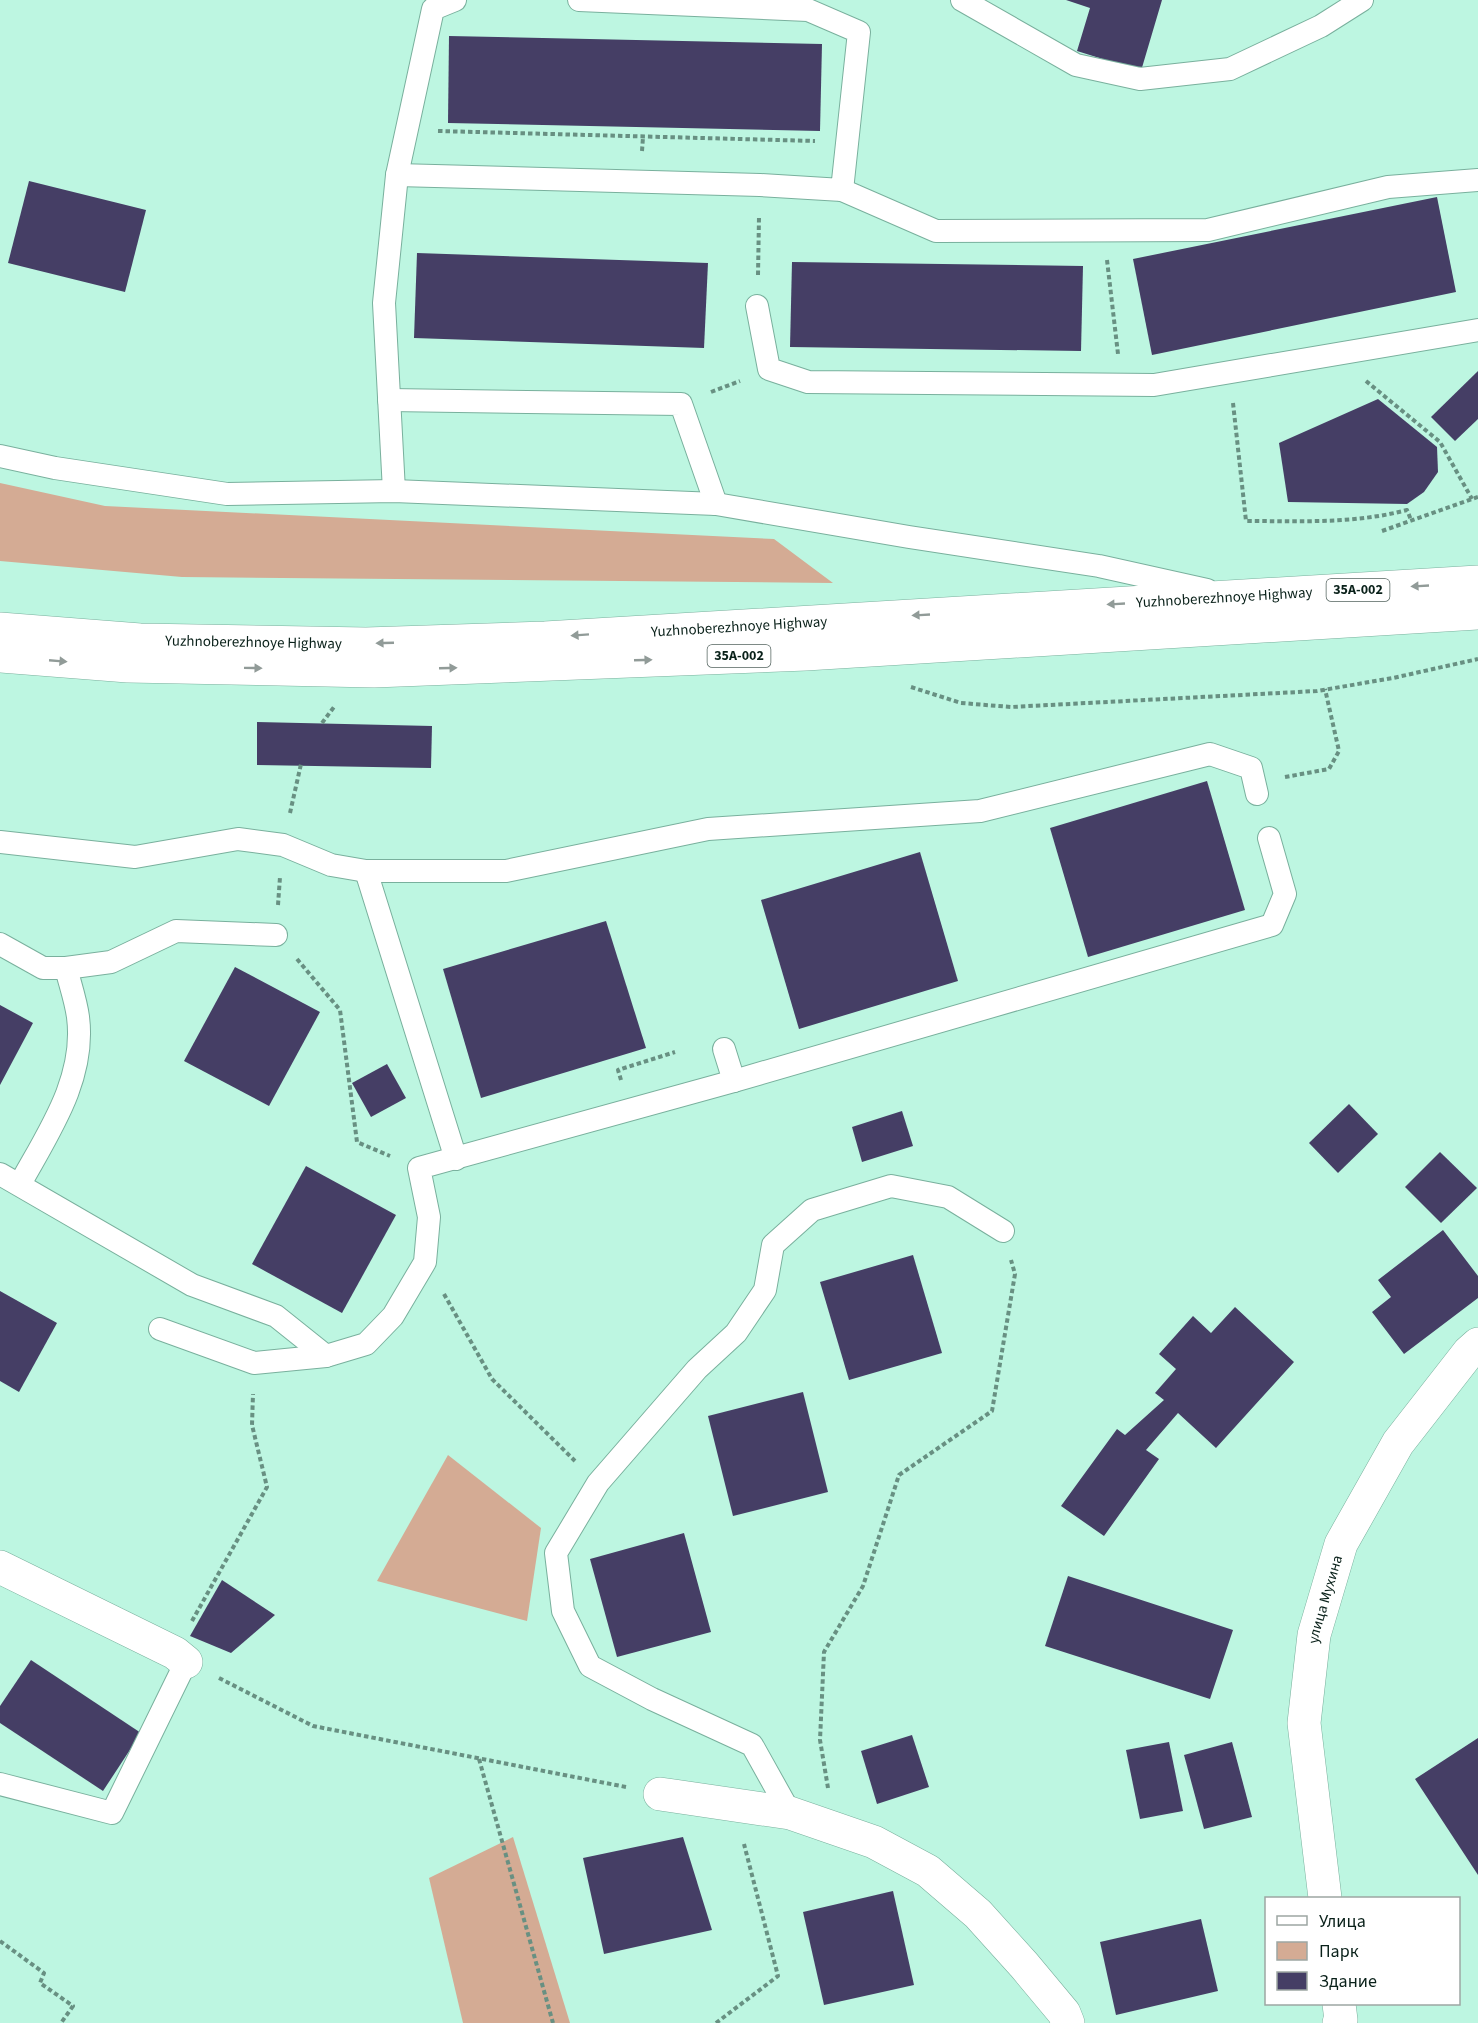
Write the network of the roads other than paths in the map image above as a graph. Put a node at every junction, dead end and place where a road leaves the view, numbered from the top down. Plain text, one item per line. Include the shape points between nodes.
1 (455, 0) edge
2 (579, 0) edge
3 (962, 0) edge
4 (1362, 0) edge
5 (397, 175) junction
6 (1478, 180) edge
7 (842, 190) junction
8 (757, 306) road end
9 (1478, 330) edge
10 (389, 400) junction
11 (0, 456) edge
12 (394, 491) junction
13 (716, 504) junction
14 (1478, 582) edge
15 (1237, 597) junction
16 (1478, 613) edge
17 (0, 629) edge
18 (0, 656) edge
19 (1256, 788) road end
20 (1269, 838) dead end
21 (0, 842) edge
22 (366, 871) junction
23 (276, 935) road end
24 (0, 944) edge
25 (66, 968) junction
26 (724, 1049) dead end
27 (734, 1081) junction
28 (456, 1159) junction
29 (0, 1174) edge
30 (20, 1184) junction
31 (1003, 1231) road end
32 (160, 1329) dead end
33 (1478, 1344) edge
34 (326, 1356) junction
35 (0, 1567) edge
36 (180, 1657) joint
37 (0, 1784) edge
38 (660, 1794) road end
39 (790, 1813) junction
40 (1325, 1897) edge
41 (1339, 2005) edge
42 (1068, 2023) edge
43 (1339, 2023) edge

1 - 5 lane via 433,9
2 - 7 lane via 808,10 859,32
3 - 4 lane via 1076,65 1140,79 1230,69 1321,26
5 - 7 lane
5 - 10 lane via 384,303
6 - 7 lane via 1388,187 1208,230 936,231
8 - 9 lane via 769,369 808,382 1154,385
10 - 12 lane
10 - 13 lane via 681,404
11 - 12 lane via 227,494
12 - 13 lane
13 - 15 lane via 1099,566
14 -> 15 main road, Yuzhnoberezhnoye Highway / 35А-002
15 -> 17 main road, Yuzhnoberezhnoye Highway / 35А-002 via 545,638 366,644 140,640
18 -> 16 main road, Yuzhnoberezhnoye Highway / 35А-002 via 128,666 374,671 806,654
19 - 22 lane via 1251,768 1210,754 980,811 708,829 506,871
20 - 27 lane via 1285,894 1272,925
21 - 22 lane via 135,857 238,839 283,845 331,865
22 - 28 lane
23 - 25 lane via 176,931 111,962
24 - 25 lane via 43,968
25 - 30 lane via 78,1018 78,1054 69,1093
26 - 27 lane
27 - 28 lane
28 - 34 lane via 419,1168 429,1217 425,1262 393,1316 366,1344
29 - 30 lane
30 - 34 lane via 192,1285 276,1316
31 - 39 lane via 948,1197 891,1186 812,1210 772,1245 765,1290 736,1333 697,1369 598,1483 556,1553 563,1611 590,1666 752,1745
32 - 34 lane via 254,1364
33 - 40 main road, улица Мухина via 1398,1443 1341,1544 1314,1635 1304,1723
35 - 36 main road
36 - 37 lane via 112,1813
38 - 39 main road
39 - 42 main road via 874,1842 928,1871 978,1914 1064,2013
41 - 43 main road

